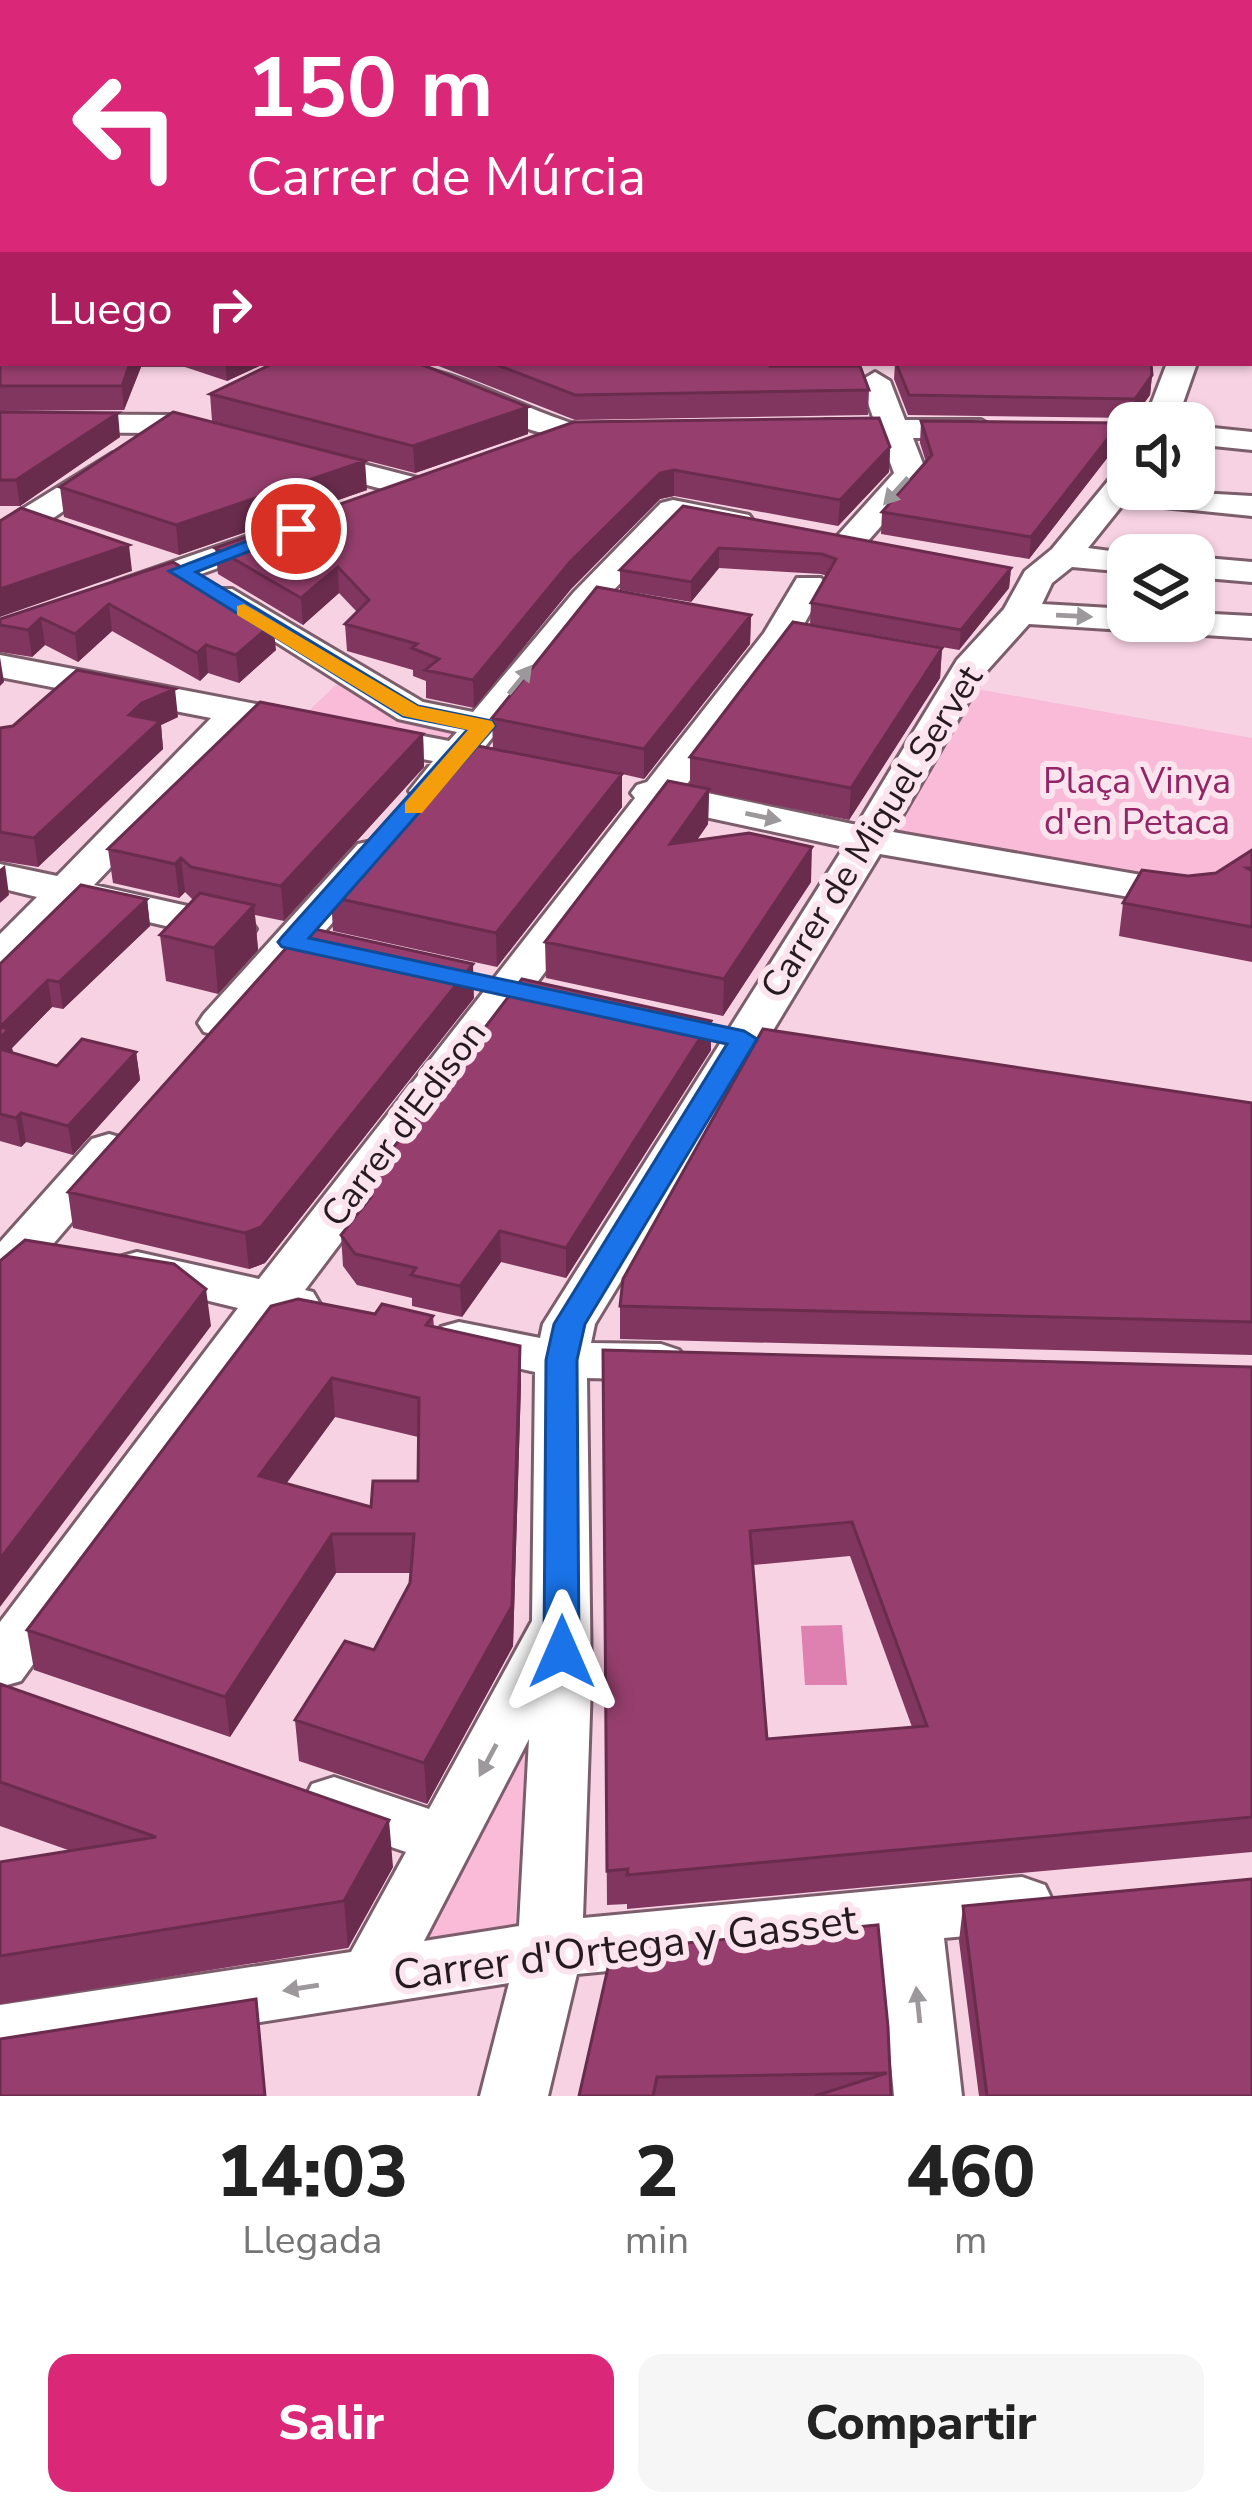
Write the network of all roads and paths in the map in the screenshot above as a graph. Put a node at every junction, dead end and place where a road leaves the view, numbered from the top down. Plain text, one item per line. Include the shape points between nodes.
1 (400, 366) edge
2 (1180, 366) edge
3 (872, 371) edge
4 (226, 400) edge
5 (1167, 402) edge
6 (0, 423) edge
7 (170, 424) junction
8 (896, 428) junction
9 (803, 430) edge
10 (1012, 430) edge
11 (640, 432) edge
12 (571, 434) junction
13 (1215, 437) edge
14 (236, 441) edge
15 (1252, 441) edge
16 (525, 449) edge
17 (280, 452) edge
18 (1215, 500) edge
19 (1107, 502) edge
20 (1252, 506) edge
21 (349, 510) edge
22 (14, 520) edge
23 (307, 525) edge
24 (761, 526) edge
25 (71, 535) edge
26 (805, 535) edge
27 (848, 543) junction
28 (114, 549) edge
29 (896, 552) edge
30 (1107, 566) edge
31 (1215, 569) edge
32 (179, 571) junction
33 (1252, 572) edge
34 (1033, 580) junction
35 (809, 585) dead end
36 (586, 599) junction
37 (89, 603) edge
38 (629, 608) edge
39 (1107, 611) edge
40 (1215, 625) edge
41 (1252, 627) edge
42 (737, 628) edge
43 (801, 639) junction
44 (928, 661) edge
45 (0, 666) edge
46 (970, 668) junction
47 (70, 682) junction
48 (35, 712) edge
49 (236, 713) junction
50 (473, 741) junction
51 (527, 768) edge
52 (613, 786) edge
53 (656, 794) junction
54 (869, 840) junction
55 (0, 876) edge
56 (1147, 888) edge
57 (68, 891) junction
58 (291, 942) junction
59 (334, 952) edge
60 (0, 959) edge
61 (464, 980) edge
62 (507, 990) junction
63 (550, 999) edge
64 (722, 1035) junction
65 (790, 1046) edge
66 (198, 1048) edge
67 (136, 1119) edge
68 (39, 1253) edge
69 (271, 1299) junction
70 (336, 1313) edge
71 (422, 1331) edge
72 (561, 1360) junction
73 (704, 1364) edge
74 (562, 1619) junction
75 (15, 1685) edge
76 (285, 1785) edge
77 (445, 1840) junction
78 (1092, 1898) edge
79 (908, 1915) junction
80 (550, 1949) junction
81 (371, 1978) junction
82 (0, 2034) edge
83 (514, 2096) edge
84 (928, 2096) edge

1 - 12 street
2 - 5 street
3 - 8 street
4 - 7 street
6 - 7 street
7 - 14 street
7 - 22 street
8 - 9 street
8 - 10 street
8 -> 27 street via 911,474
11 - 12 street
12 - 16 street
13 - 15 street
17 - 21 street via 424,483
18 - 20 street
19 - 34 street, Carrer de Miquel Servet
22 - 25 street
23 - 32 street
24 - 36 street via 673,510
26 - 27 street
27 - 29 street
28 - 32 street
30 - 34 street
31 - 33 street
32 - 37 street
32 - 50 street
34 -> 39 street
34 - 46 street, Carrer de Miquel Servet
35 - 43 street, Carrer d'Edison
36 - 38 street
50 -> 36 street
40 - 41 street
42 - 43 street
43 - 53 street, Carrer d'Edison
44 - 46 street
45 - 47 street
46 - 54 street, Carrer de Miquel Servet
47 - 48 street
47 - 49 street
49 - 50 street
49 - 57 street
50 - 51 street
50 - 58 street
52 - 53 street
53 -> 54 street
53 - 62 street, Carrer d'Edison
54 - 56 street
54 - 64 street, Carrer de Miquel Servet
55 - 57 street
57 - 58 street
57 - 60 street
58 - 59 street
58 - 66 street
61 - 62 street
62 - 63 street
62 - 69 street, Carrer d'Edison
64 - 65 street
64 - 72 street, Carrer de Miquel Servet via 569,1324
67 - 68 street
68 - 69 street
69 - 70 street
69 - 75 street, Carrer d'Edison
71 - 72 street
72 - 73 street
72 - 74 street, Carrer de Miquel Servet
74 -> 77 street, Carrer de Miquel Servet
74 - 80 street, Carrer de Miquel Servet
76 - 77 street
77 - 81 street, Carrer de Miquel Servet
78 - 79 street, Carrer d'Ortega y Gasset
79 - 80 street, Carrer d'Ortega y Gasset
84 -> 79 street
80 - 81 street, Carrer d'Ortega y Gasset
80 - 83 street, Carrer de Miquel Servet
81 -> 82 street, Carrer d'Ortega y Gasset

